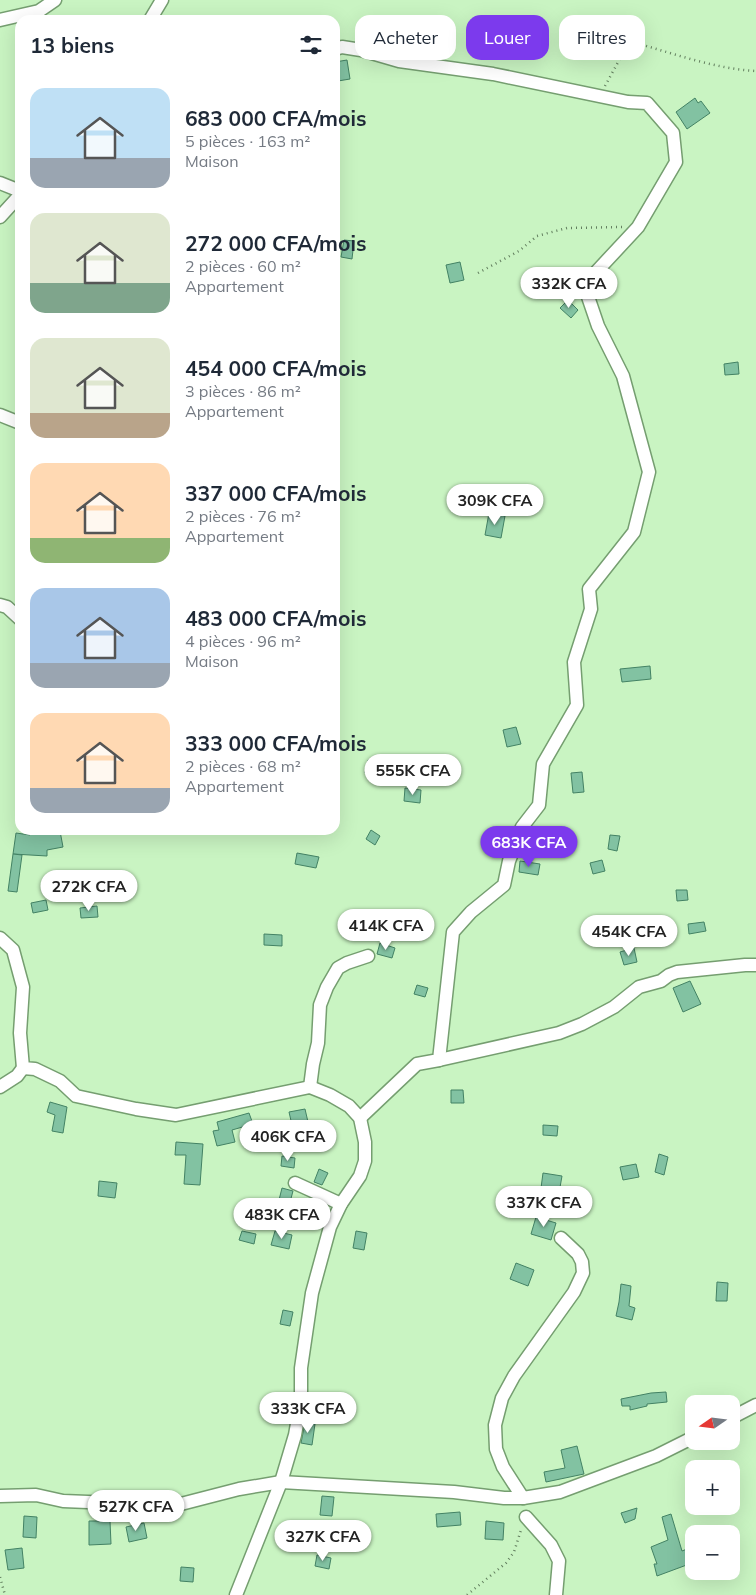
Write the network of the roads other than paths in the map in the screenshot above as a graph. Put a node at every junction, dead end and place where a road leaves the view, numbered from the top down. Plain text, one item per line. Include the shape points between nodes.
1 (55, 0) edge
2 (161, 0) edge
3 (22, 15) edge
4 (153, 15) edge
5 (15, 17) edge
6 (0, 20) edge
7 (340, 48) edge
8 (0, 182) edge
9 (15, 189) edge
10 (15, 200) edge
11 (0, 217) edge
12 (0, 415) edge
13 (15, 421) edge
14 (0, 605) edge
15 (15, 614) edge
16 (0, 938) edge
17 (368, 956) dead end
18 (756, 965) edge
19 (439, 1060) junction
20 (23, 1068) junction
21 (0, 1087) edge
22 (310, 1087) junction
23 (360, 1118) junction
24 (295, 1183) dead end
25 (341, 1204) junction
26 (561, 1238) dead end
27 (756, 1404) edge
28 (740, 1413) edge
29 (685, 1442) edge
30 (282, 1482) junction
31 (0, 1496) edge
32 (523, 1498) junction
33 (526, 1517) road end
34 (236, 1595) edge
35 (556, 1595) edge

1 - 3 street via 39,11
2 - 4 street
5 - 6 street
7 - 19 street via 647,103 673,133 676,162 638,227 584,285 598,326 623,376 649,472 634,532 589,589 591,609 574,662 578,705 543,764 539,805 522,828 504,885 471,912 453,932
8 - 9 street
10 - 11 street
12 - 13 street
14 - 15 street
16 - 20 street via 13,950 23,987 20,1033
17 - 22 street via 338,968 327,987 320,1005 318,1043
18 - 19 street via 677,972 639,987 614,1007 559,1033
19 - 23 street via 417,1064
20 - 21 street
20 - 22 street via 35,1069 60,1081 76,1096 176,1115
22 - 23 street via 349,1106
23 - 25 street via 365,1161 360,1176
24 - 25 street
25 - 30 street via 330,1227 312,1293 301,1368 301,1401
26 - 32 street via 578,1254 583,1273 574,1292 514,1376 502,1398 495,1425 496,1449 511,1482
27 - 28 street
29 - 32 street via 656,1456 560,1492
30 - 31 street via 141,1510 113,1503 63,1501 36,1495
30 - 32 street
30 - 34 street
33 - 35 street via 551,1545 558,1561

